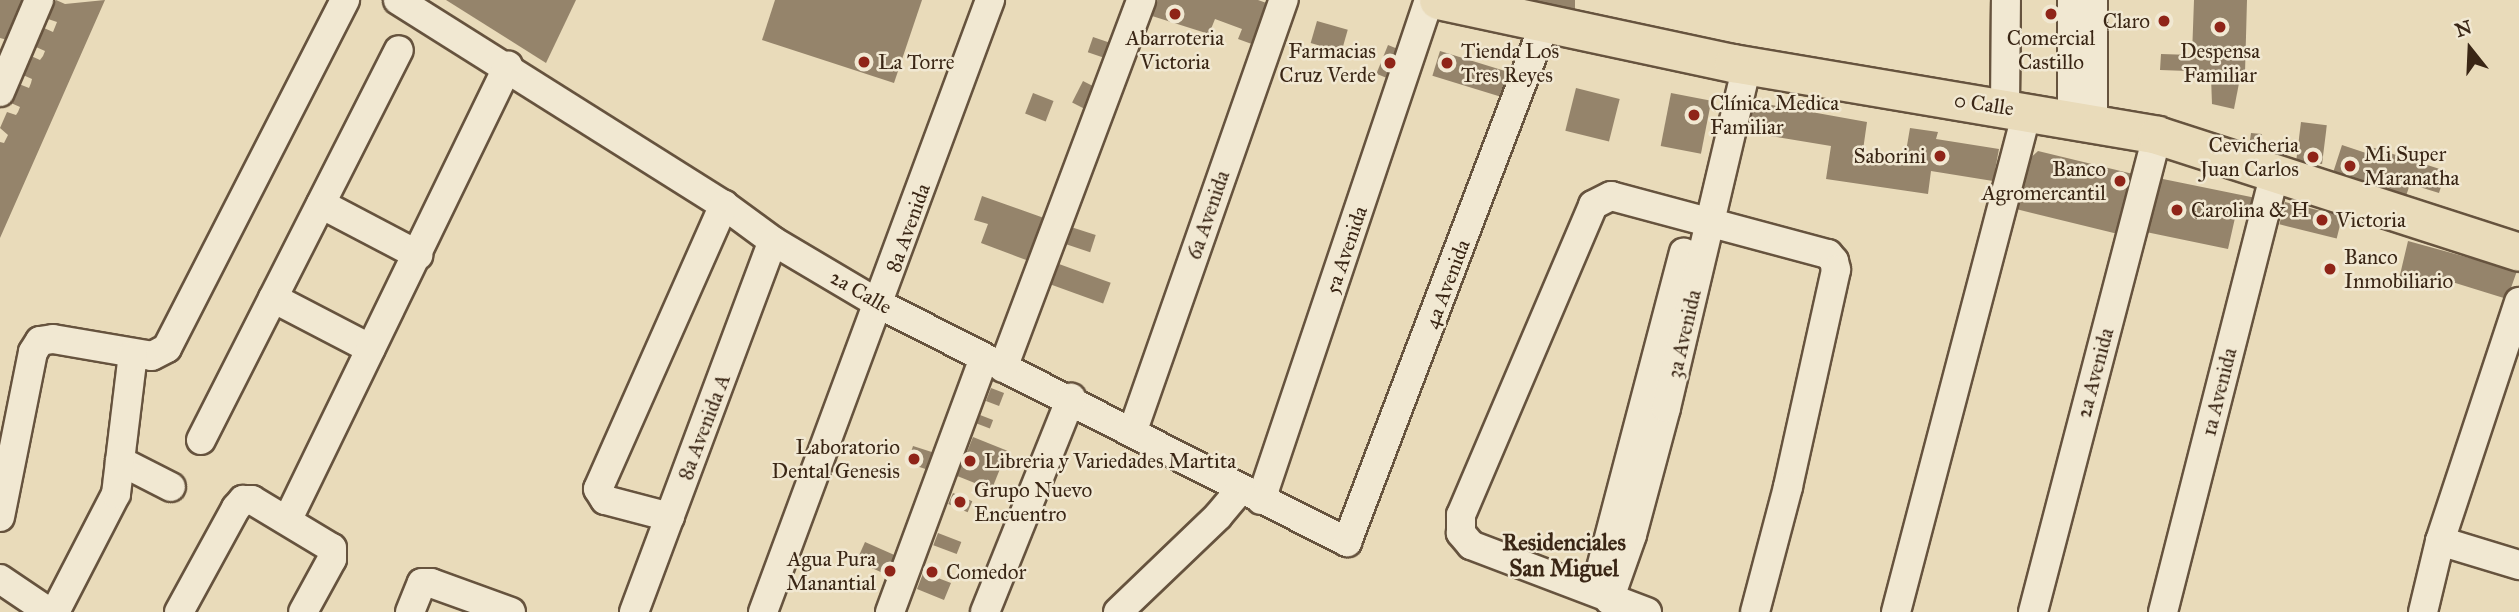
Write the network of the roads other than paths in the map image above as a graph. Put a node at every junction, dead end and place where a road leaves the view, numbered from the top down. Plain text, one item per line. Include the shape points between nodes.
1 (39, 0) edge
2 (345, 0) edge
3 (398, 0) edge
4 (990, 0) edge
5 (1141, 0) edge
6 (1284, 0) edge
7 (1429, 0) edge
8 (1438, 0) edge
9 (2006, 0) edge
10 (2072, 0) edge
11 (2094, 0) edge
12 (1487, 7) edge
13 (1544, 25) junction
14 (399, 50) dead end
15 (7, 62) edge
16 (1740, 64) junction
17 (508, 66) junction
18 (0, 92) edge
19 (2016, 110) junction
20 (2082, 121) junction
21 (2157, 135) junction
22 (2275, 171) junction
23 (321, 204) junction
24 (724, 205) junction
25 (1702, 221) junction
26 (773, 242) junction
27 (2519, 252) edge
28 (418, 255) junction
29 (273, 298) junction
30 (2519, 302) edge
31 (881, 305) junction
32 (371, 349) junction
33 (133, 354) junction
34 (993, 364) junction
35 (1072, 398) junction
36 (1133, 430) junction
37 (201, 440) dead end
38 (120, 461) junction
39 (171, 488) dead end
40 (1251, 494) junction
41 (0, 517) edge
42 (670, 517) junction
43 (288, 519) junction
44 (2440, 541) junction
45 (1348, 542) joint
46 (2519, 565) edge
47 (0, 579) edge
48 (1601, 597) junction
49 (49, 612) edge
50 (55, 612) edge
51 (179, 612) edge
52 (303, 612) edge
53 (410, 612) edge
54 (511, 612) edge
55 (634, 612) edge
56 (763, 612) edge
57 (890, 612) edge
58 (985, 612) edge
59 (1118, 612) edge
60 (1647, 612) edge
61 (1755, 612) edge
62 (1896, 612) edge
63 (2033, 612) edge
64 (2163, 612) edge
65 (2423, 612) edge

1 - 15 street
2 - 33 street via 176,335 167,348 152,356
3 - 17 street, 2a Calle
4 - 31 street, 8a Avenida
5 - 34 street
6 - 36 street, 6a Avenida
7 - 40 street, 5a Avenida
8 - 12 main road, 0 Calle
9 - 19 street
10 - 20 street
11 - 20 street
12 - 13 main road, 0 Calle
13 - 16 main road, 0 Calle
13 - 45 street, 4a Avenida
14 - 23 street
15 - 18 street
16 - 19 main road, 0 Calle
16 - 25 street, 3a Avenida
17 - 24 street, 2a Calle
17 - 28 street
19 - 20 main road, 0 Calle
19 - 62 street
20 - 21 main road, 0 Calle
21 - 22 main road, 0 Calle
21 - 63 street, 2a Avenida
22 - 27 main road, 0 Calle
22 - 64 street, 1a Avenida
23 - 28 street
23 - 29 street
24 - 26 street, 2a Calle
24 - 42 street via 598,489 605,500
25 - 48 street, 3a Avenida via 1655,405 1632,535
25 - 48 street via 1611,196 1593,205 1461,515 1461,533 1471,545
25 - 61 street via 1828,254 1836,270
26 - 31 street, 2a Calle
26 - 42 street, 8a Avenida A
28 - 32 street
29 - 32 street
29 - 37 street
30 - 44 street
31 - 34 street, 2a Calle
31 - 56 street, 8a Avenida
32 - 43 street
33 - 38 street
33 - 41 street via 53,339 40,341 33,352
34 - 35 street, 2a Calle
34 - 57 street
35 - 36 street, 2a Calle
35 - 58 street
36 - 40 street, 2a Calle
38 - 39 street
38 - 50 street via 116,494
40 - 45 street, 2a Calle
40 - 59 street via 1219,516
42 - 55 street, 8a Avenida A
43 - 51 street via 252,500 243,500
43 - 52 street via 332,548 332,559
44 - 46 street
44 - 65 street
47 - 49 street
48 - 60 street
53 - 54 street via 422,583

